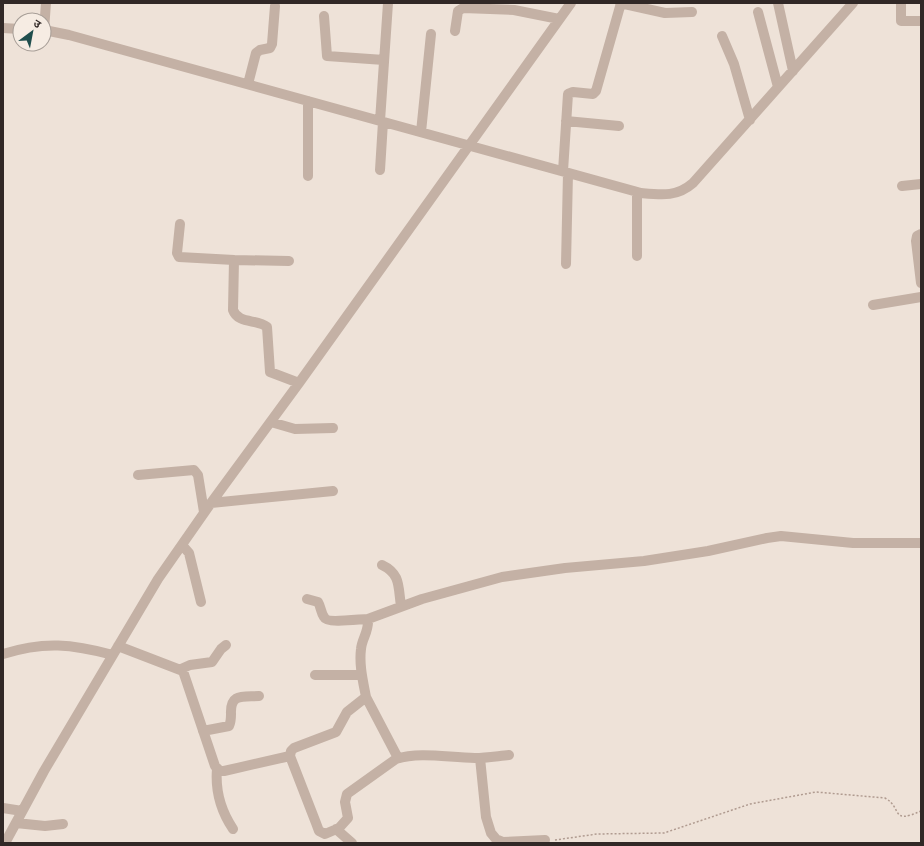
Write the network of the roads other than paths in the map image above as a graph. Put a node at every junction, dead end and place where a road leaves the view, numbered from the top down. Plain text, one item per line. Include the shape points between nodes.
1 (388, 3) edge
2 (571, 3) edge
3 (620, 3) edge
4 (778, 3) edge
5 (853, 3) edge
6 (901, 3) edge
7 (275, 6) dead end
8 (479, 6) edge
9 (692, 12) dead end
10 (758, 12) dead end
11 (324, 16) dead end
12 (559, 19) junction
13 (921, 21) edge
14 (455, 31) dead end
15 (52, 32) edge
16 (431, 34) dead end
17 (722, 36) dead end
18 (384, 60) junction
19 (793, 71) junction
20 (248, 84) junction
21 (778, 87) junction
22 (308, 105) junction
23 (750, 120) junction
24 (566, 121) junction
25 (382, 124) junction
26 (620, 126) dead end
27 (421, 132) junction
28 (470, 146) junction
29 (380, 170) dead end
30 (567, 175) junction
31 (308, 176) dead end
32 (921, 184) edge
33 (902, 186) dead end
34 (637, 195) junction
35 (180, 224) dead end
36 (921, 234) edge
37 (637, 256) dead end
38 (234, 260) junction
39 (289, 261) dead end
40 (566, 264) dead end
41 (921, 283) edge
42 (921, 297) edge
43 (873, 305) dead end
44 (300, 383) junction
45 (271, 422) junction
46 (333, 428) dead end
47 (138, 474) dead end
48 (333, 491) dead end
49 (211, 503) junction
50 (204, 512) junction
51 (921, 543) edge
52 (182, 545) junction
53 (382, 565) dead end
54 (307, 600) dead end
55 (201, 602) dead end
56 (401, 606) junction
57 (368, 619) junction
58 (226, 645) dead end
59 (118, 646) junction
60 (3, 654) edge
61 (113, 655) junction
62 (181, 669) junction
63 (315, 675) dead end
64 (362, 675) junction
65 (259, 696) dead end
66 (366, 696) junction
67 (203, 731) junction
68 (509, 755) dead end
69 (290, 756) junction
70 (398, 758) junction
71 (480, 758) junction
72 (217, 769) junction
73 (3, 808) edge
74 (22, 811) junction
75 (16, 822) junction
76 (63, 824) dead end
77 (233, 829) dead end
78 (336, 829) junction
79 (545, 840) road end
80 (5, 843) edge
81 (352, 843) edge

1 - 18 street
2 - 12 street
3 - 9 street via 665,13
3 - 24 street via 596,91 593,94 569,93
4 - 19 street
5 - 19 street
6 - 13 street via 901,21
7 - 20 street via 272,44 270,48 256,53
8 - 12 street
8 - 14 street via 459,9
10 - 21 street
11 - 18 street via 327,56
12 - 28 street
15 - 20 street
16 - 27 street
17 - 23 street via 734,64
18 - 25 street
19 - 21 street
20 - 22 street
21 - 23 street
22 - 25 street
22 - 31 street
23 - 34 street via 684,191 675,194
24 - 26 street
24 - 30 street
25 - 27 street
25 - 29 street
27 - 28 street
28 - 30 street
28 - 44 street
30 - 34 street
30 - 40 street
32 - 33 street
34 - 37 street
35 - 38 street via 177,253 179,257
36 - 41 street via 917,236 916,241
38 - 39 street
38 - 44 street via 234,314 241,319 265,325 268,330 270,372
42 - 43 street
44 - 45 street
45 - 46 street via 295,429
45 - 49 street
47 - 50 street via 194,470 198,475
48 - 49 street
49 - 50 street
50 - 52 street
51 - 56 street via 853,543 774,537 644,561 502,576
52 - 55 street via 189,554
52 - 59 street
53 - 56 street via 396,575
54 - 57 street via 318,602 327,620
56 - 57 street
57 - 64 street via 360,656
58 - 62 street via 212,662
59 - 61 street
59 - 62 street
60 - 61 street via 41,645 57,645 91,649
61 - 74 street
62 - 67 street via 186,675
63 - 64 street
64 - 66 street
65 - 67 street via 233,700 230,704 229,726
66 - 69 street via 347,712 336,732 294,748
66 - 70 street
67 - 72 street
68 - 71 street
69 - 72 street via 224,771
69 - 78 street via 319,831 325,834
70 - 71 street via 439,755
70 - 78 street via 347,794 344,802 348,818
71 - 79 street via 486,817 491,833 503,842
72 - 77 street via 216,788 219,800
73 - 74 street
74 - 75 street
75 - 76 street via 45,826
75 - 80 street
78 - 81 street

